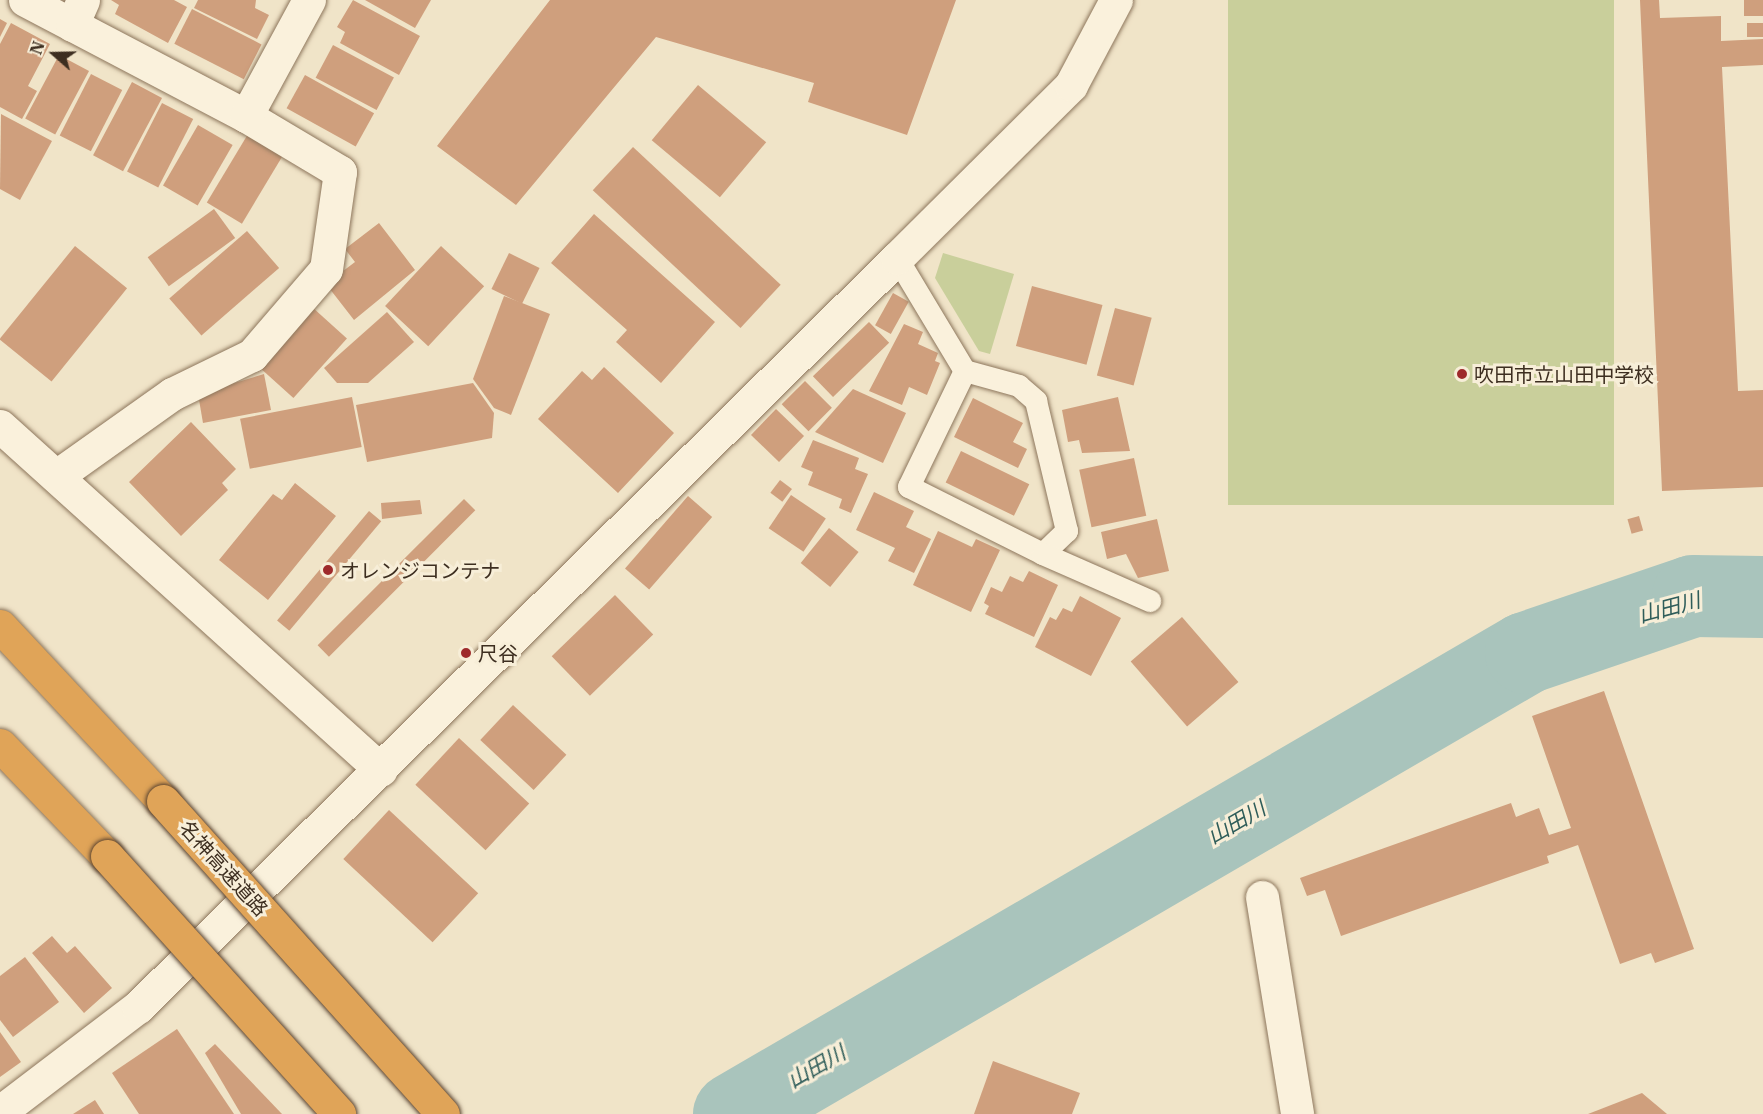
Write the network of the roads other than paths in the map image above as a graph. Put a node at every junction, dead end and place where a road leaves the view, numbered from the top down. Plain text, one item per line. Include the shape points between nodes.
1 (25, 0) edge
2 (309, 0) edge
3 (1116, 0) edge
4 (78, 12) edge
5 (246, 116) junction
6 (897, 258) junction
7 (965, 372) junction
8 (0, 426) edge
9 (57, 475) junction
10 (1043, 554) junction
11 (1150, 601) dead end
12 (0, 626) edge
13 (0, 745) edge
14 (381, 770) junction
15 (1262, 897) dead end
16 (0, 1112) edge
17 (339, 1114) edge
18 (443, 1114) edge
19 (1298, 1114) edge

1 - 4 street
2 - 5 street
3 - 6 street via 1071,85
4 - 5 street
5 - 9 street via 340,172 326,269 252,355 172,394
6 - 7 lane
6 - 14 street
7 - 10 lane via 1019,386 1036,402 1066,531
7 - 10 lane via 909,487
8 - 9 street
9 - 14 street
10 - 11 lane
12 - 18 highway, 名神高速道路, bridge via 164,801
13 - 17 highway, bridge via 107,856
14 - 16 street via 138,1007
15 - 19 street

